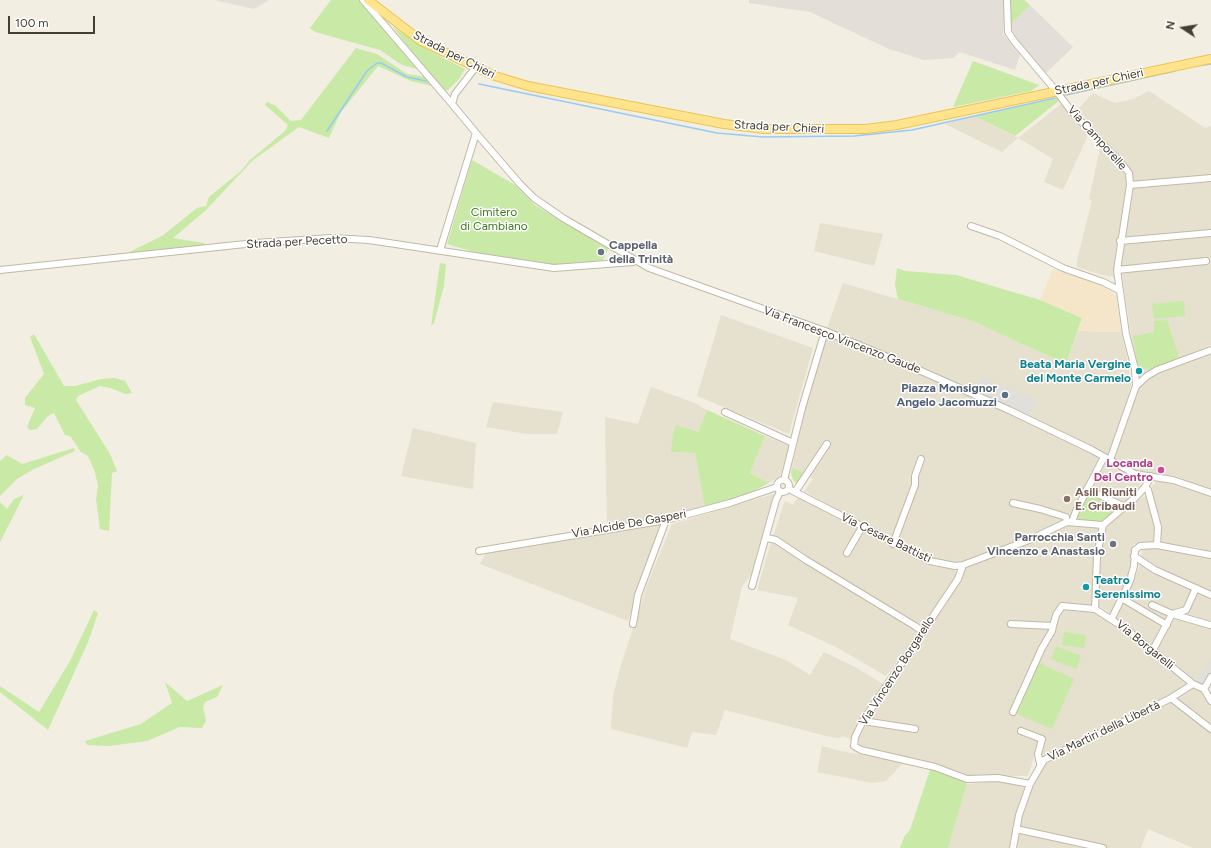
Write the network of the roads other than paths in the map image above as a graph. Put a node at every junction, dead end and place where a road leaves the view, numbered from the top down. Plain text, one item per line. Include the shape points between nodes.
1 (363, 0) edge
2 (368, 0) edge
3 (1007, 0) edge
4 (1211, 59) edge
5 (475, 68) junction
6 (1057, 92) junction
7 (452, 104) junction
8 (476, 133) junction
9 (1211, 178) edge
10 (1130, 185) junction
11 (971, 226) dead end
12 (1211, 233) edge
13 (1120, 241) junction
14 (440, 250) junction
15 (636, 260) junction
16 (1206, 261) dead end
17 (2, 270) edge
18 (1117, 270) junction
19 (1119, 290) junction
20 (824, 331) junction
21 (1211, 350) edge
22 (1136, 386) junction
23 (725, 412) dead end
24 (793, 443) junction
25 (827, 444) dead end
26 (921, 459) dead end
27 (1107, 459) junction
28 (1151, 476) junction
29 (784, 480) junction
30 (1145, 487) junction
31 (779, 489) junction
32 (789, 489) junction
33 (1087, 489) junction
34 (795, 492) junction
35 (1211, 493) edge
36 (1014, 503) dead end
37 (1125, 507) junction
38 (666, 520) junction
39 (1070, 522) junction
40 (1103, 525) junction
41 (862, 527) junction
42 (766, 538) junction
43 (893, 544) junction
44 (1157, 545) junction
45 (479, 551) dead end
46 (847, 553) dead end
47 (1211, 555) edge
48 (1134, 556) junction
49 (963, 565) junction
50 (752, 586) dead end
51 (1196, 588) junction
52 (1211, 595) edge
53 (1123, 599) junction
54 (1152, 605) dead end
55 (1095, 609) junction
56 (1172, 614) junction
57 (1112, 618) junction
58 (633, 624) dead end
59 (1011, 624) dead end
60 (1167, 625) junction
61 (1210, 625) dead end
62 (1052, 626) junction
63 (922, 631) junction
64 (1153, 650) junction
65 (1211, 677) edge
66 (1193, 684) junction
67 (1204, 689) junction
68 (1171, 698) junction
69 (1211, 701) edge
70 (1013, 712) dead end
71 (863, 721) junction
72 (915, 729) dead end
73 (1211, 729) edge
74 (1021, 730) dead end
75 (1040, 764) junction
76 (1030, 784) junction
77 (1016, 829) junction
78 (1013, 848) edge
79 (1103, 848) edge

1 - 7 street, Via Francesco Vincenzo Gaude
2 - 5 main road, Strada per Chieri via 421,41
3 - 6 street, Via Camporelle via 1008,32
4 - 6 main road, Strada per Chieri
5 - 6 main road, Strada per Chieri via 528,86 724,124 787,130 866,129 897,125
5 - 7 street via 455,94
6 - 10 street, Via Camporelle via 1072,112 1129,173
7 - 8 street, Via Francesco Vincenzo Gaude
8 - 14 street
8 - 15 street, Via Francesco Vincenzo Gaude via 534,198 563,218
9 - 10 street
10 - 13 street, Via Camporelle
11 - 19 street via 1000,236 1063,268
12 - 13 street
13 - 18 street, Via Camporelle
14 - 15 street, Strada per Pecetto via 554,268
14 - 17 street, Strada per Pecetto via 369,240 331,238 255,243
15 - 20 street, Via Francesco Vincenzo Gaude via 649,268
16 - 18 street
18 - 19 street, Via Camporelle
19 - 22 street, Via Camporelle
20 - 24 street
20 - 27 street, Via Francesco Vincenzo Gaude via 972,393
21 - 22 street via 1157,370
22 - 27 street
23 - 24 street
24 - 29 street
25 - 34 street
26 - 43 street via 915,476 915,485
27 - 28 street, Via Francesco Vincenzo Gaude via 1135,474
27 - 33 street
28 - 30 street
28 - 35 street, Via Francesco Vincenzo Gaude via 1173,480
29 - 31 street via 780,481
29 - 32 street via 788,483
30 - 37 street
30 - 44 street via 1158,527
31 - 32 street via 786,492
31 - 38 street, Via Alcide De Gasperi
31 - 42 street
32 - 34 street, Via Cesare Battisti
33 - 37 street
33 - 39 street
34 - 41 street, Via Cesare Battisti
36 - 39 street via 1066,517
37 - 40 street
38 - 45 street, Via Alcide De Gasperi
38 - 58 street via 638,595
39 - 40 street, Via Cesare Battisti
39 - 49 street, Via Cesare Battisti
40 - 55 street via 1097,556
41 - 43 street, Via Cesare Battisti
41 - 46 street
42 - 50 street
42 - 63 street via 776,540
43 - 49 street, Via Cesare Battisti via 930,561 946,565
44 - 47 street
44 - 48 street via 1140,546 1135,550
48 - 51 street via 1155,570
48 - 53 street via 1134,566
49 - 63 street, Via Vincenzo Borgarello via 958,579
51 - 52 street
51 - 56 street via 1186,610
53 - 57 street
53 - 60 street
54 - 56 street
55 - 57 street, Via Borgarelli
55 - 62 street via 1062,606
56 - 60 street
56 - 61 street
57 - 64 street, Via Borgarelli
59 - 62 street
60 - 64 street
62 - 70 street via 1052,631
63 - 71 street, Via Vincenzo Borgarello
64 - 66 street, Via Borgarelli
65 - 67 street
66 - 67 street
66 - 68 street, Via Martiri della Libertà
67 - 69 street
68 - 73 street
68 - 75 street, Via Martiri della Libertà
71 - 72 street
71 - 76 street, Via Vincenzo Borgarello via 854,743 856,749 934,767 967,779 998,778
74 - 75 street via 1042,739 1038,754
75 - 76 street, Via Martiri della Libertà
76 - 77 street, Via Martiri della Libertà
77 - 78 street, Via Martiri della Libertà
77 - 79 street

